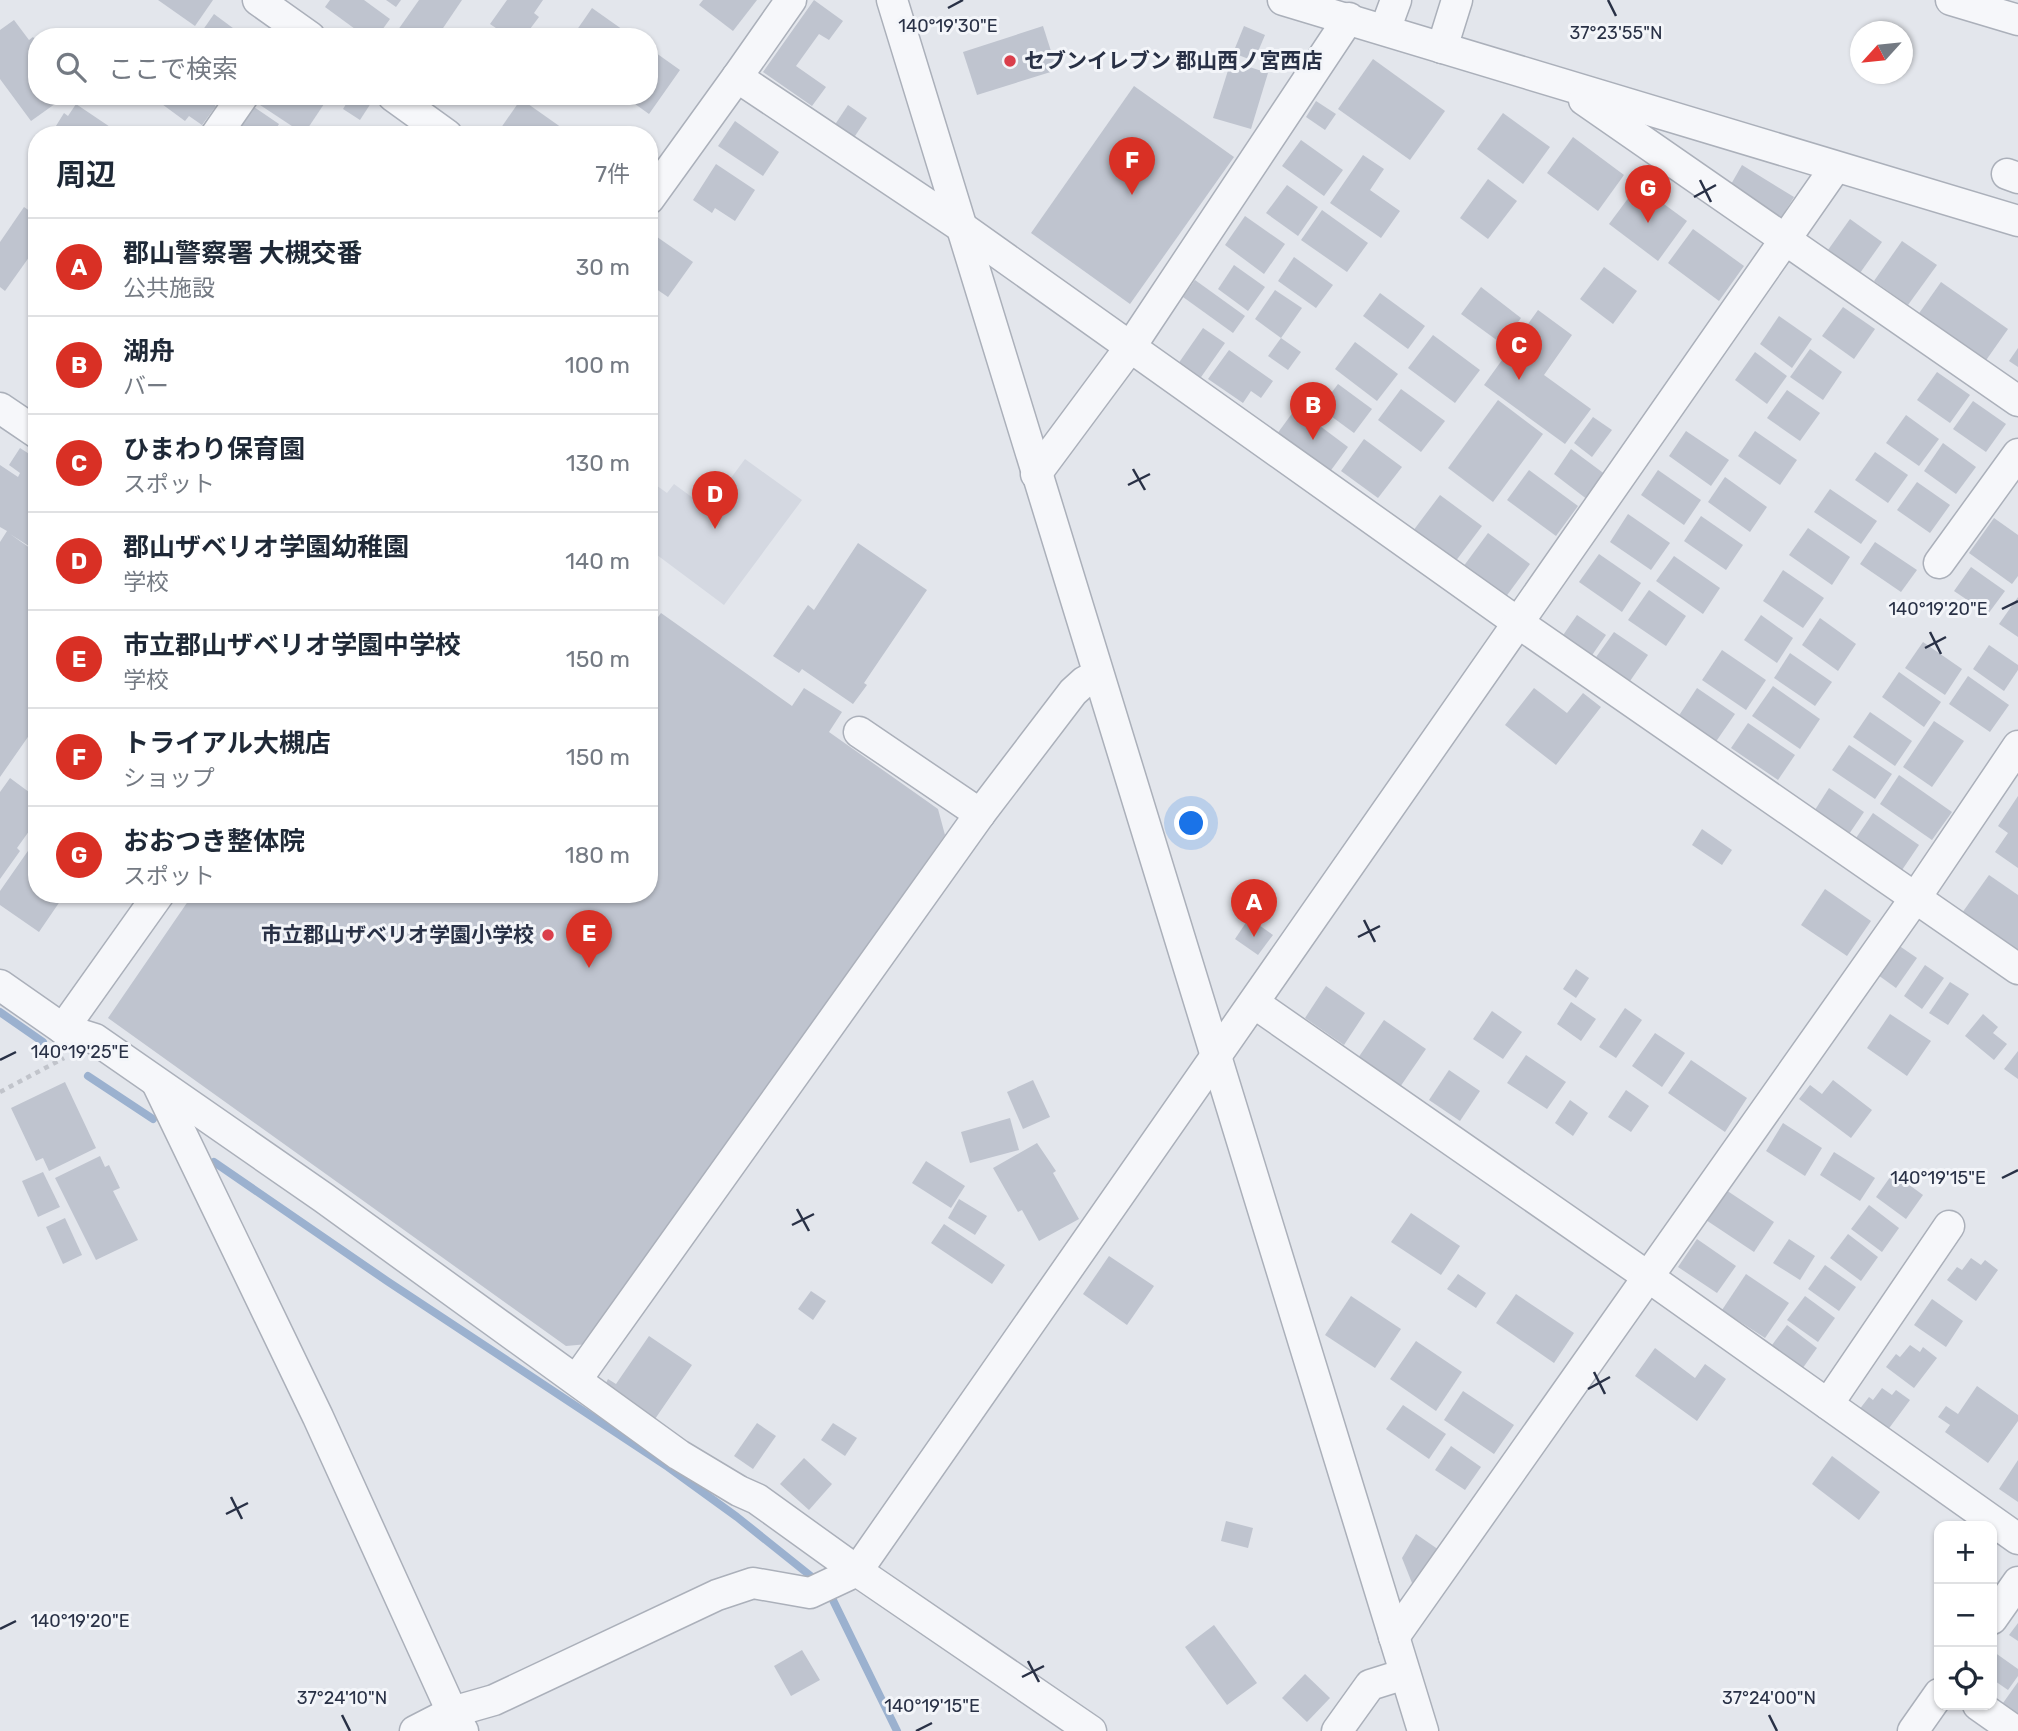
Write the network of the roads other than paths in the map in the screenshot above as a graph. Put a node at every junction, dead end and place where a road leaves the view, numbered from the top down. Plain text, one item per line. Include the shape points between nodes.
1 (258, 0) edge
2 (790, 0) edge
3 (892, 0) edge
4 (1283, 0) edge
5 (1396, 0) edge
6 (1457, 0) edge
7 (1951, 0) edge
8 (1349, 18) junction
9 (2018, 20) edge
10 (289, 28) edge
11 (1385, 30) junction
12 (1442, 48) junction
13 (737, 78) junction
14 (1560, 84) junction
15 (237, 105) edge
16 (405, 105) edge
17 (222, 126) edge
18 (435, 126) edge
19 (1835, 168) junction
20 (658, 187) edge
21 (2018, 221) edge
22 (962, 228) junction
23 (1784, 238) junction
24 (1131, 346) junction
25 (2018, 401) edge
26 (0, 408) edge
27 (28, 427) edge
28 (2018, 454) edge
29 (1036, 474) junction
30 (1939, 563) dead end
31 (1517, 622) junction
32 (1097, 675) junction
33 (859, 732) dead end
34 (2018, 746) edge
35 (981, 814) junction
36 (1916, 897) junction
37 (153, 903) edge
38 (2018, 969) edge
39 (0, 985) edge
40 (1254, 1003) junction
41 (63, 1029) junction
42 (1215, 1055) junction
43 (156, 1082) junction
44 (1949, 1226) dead end
45 (1647, 1276) junction
46 (577, 1379) junction
47 (1828, 1404) junction
48 (2018, 1539) edge
49 (849, 1574) junction
50 (2018, 1582) edge
51 (1997, 1612) edge
52 (1394, 1637) junction
53 (1405, 1674) junction
54 (1934, 1701) edge
55 (1985, 1710) edge
56 (458, 1722) edge
57 (415, 1731) edge
58 (1091, 1731) edge
59 (1337, 1731) edge
60 (1423, 1731) edge
61 (1913, 1731) edge
62 (2015, 1731) edge

1 - 10 street
2 - 13 street
3 - 22 street
4 - 8 street
5 - 11 street
6 - 12 street
7 - 9 street
8 - 11 street
8 - 24 street
11 - 12 street
12 - 14 street
13 - 20 street
13 - 22 street
14 - 19 street
14 - 23 street
15 - 17 street
16 - 18 street
19 - 21 street
19 - 23 street
22 - 24 street
22 - 29 street
23 - 25 street
23 - 31 street
24 - 29 street
24 - 31 street
26 - 27 street
28 - 30 street
29 - 32 street
31 - 36 street
31 - 40 street
32 - 35 street via 1073,692
32 - 42 street
33 - 35 street
34 - 36 street
35 - 46 street
36 - 38 street
36 - 45 street
37 - 41 street
39 - 41 street
40 - 42 street
40 - 45 street
41 - 43 street via 95,1039
42 - 49 street
42 - 52 street
43 - 46 street
43 - 56 street via 318,1417
44 - 47 street
45 - 47 street
45 - 52 street
46 - 49 street via 679,1455 757,1499
47 - 48 street
49 - 56 street via 810,1593 753,1583 717,1595
49 - 58 street
50 - 51 street
52 - 53 street
53 - 59 street via 1370,1685
53 - 60 street
54 - 61 street
55 - 62 street
56 - 57 street

